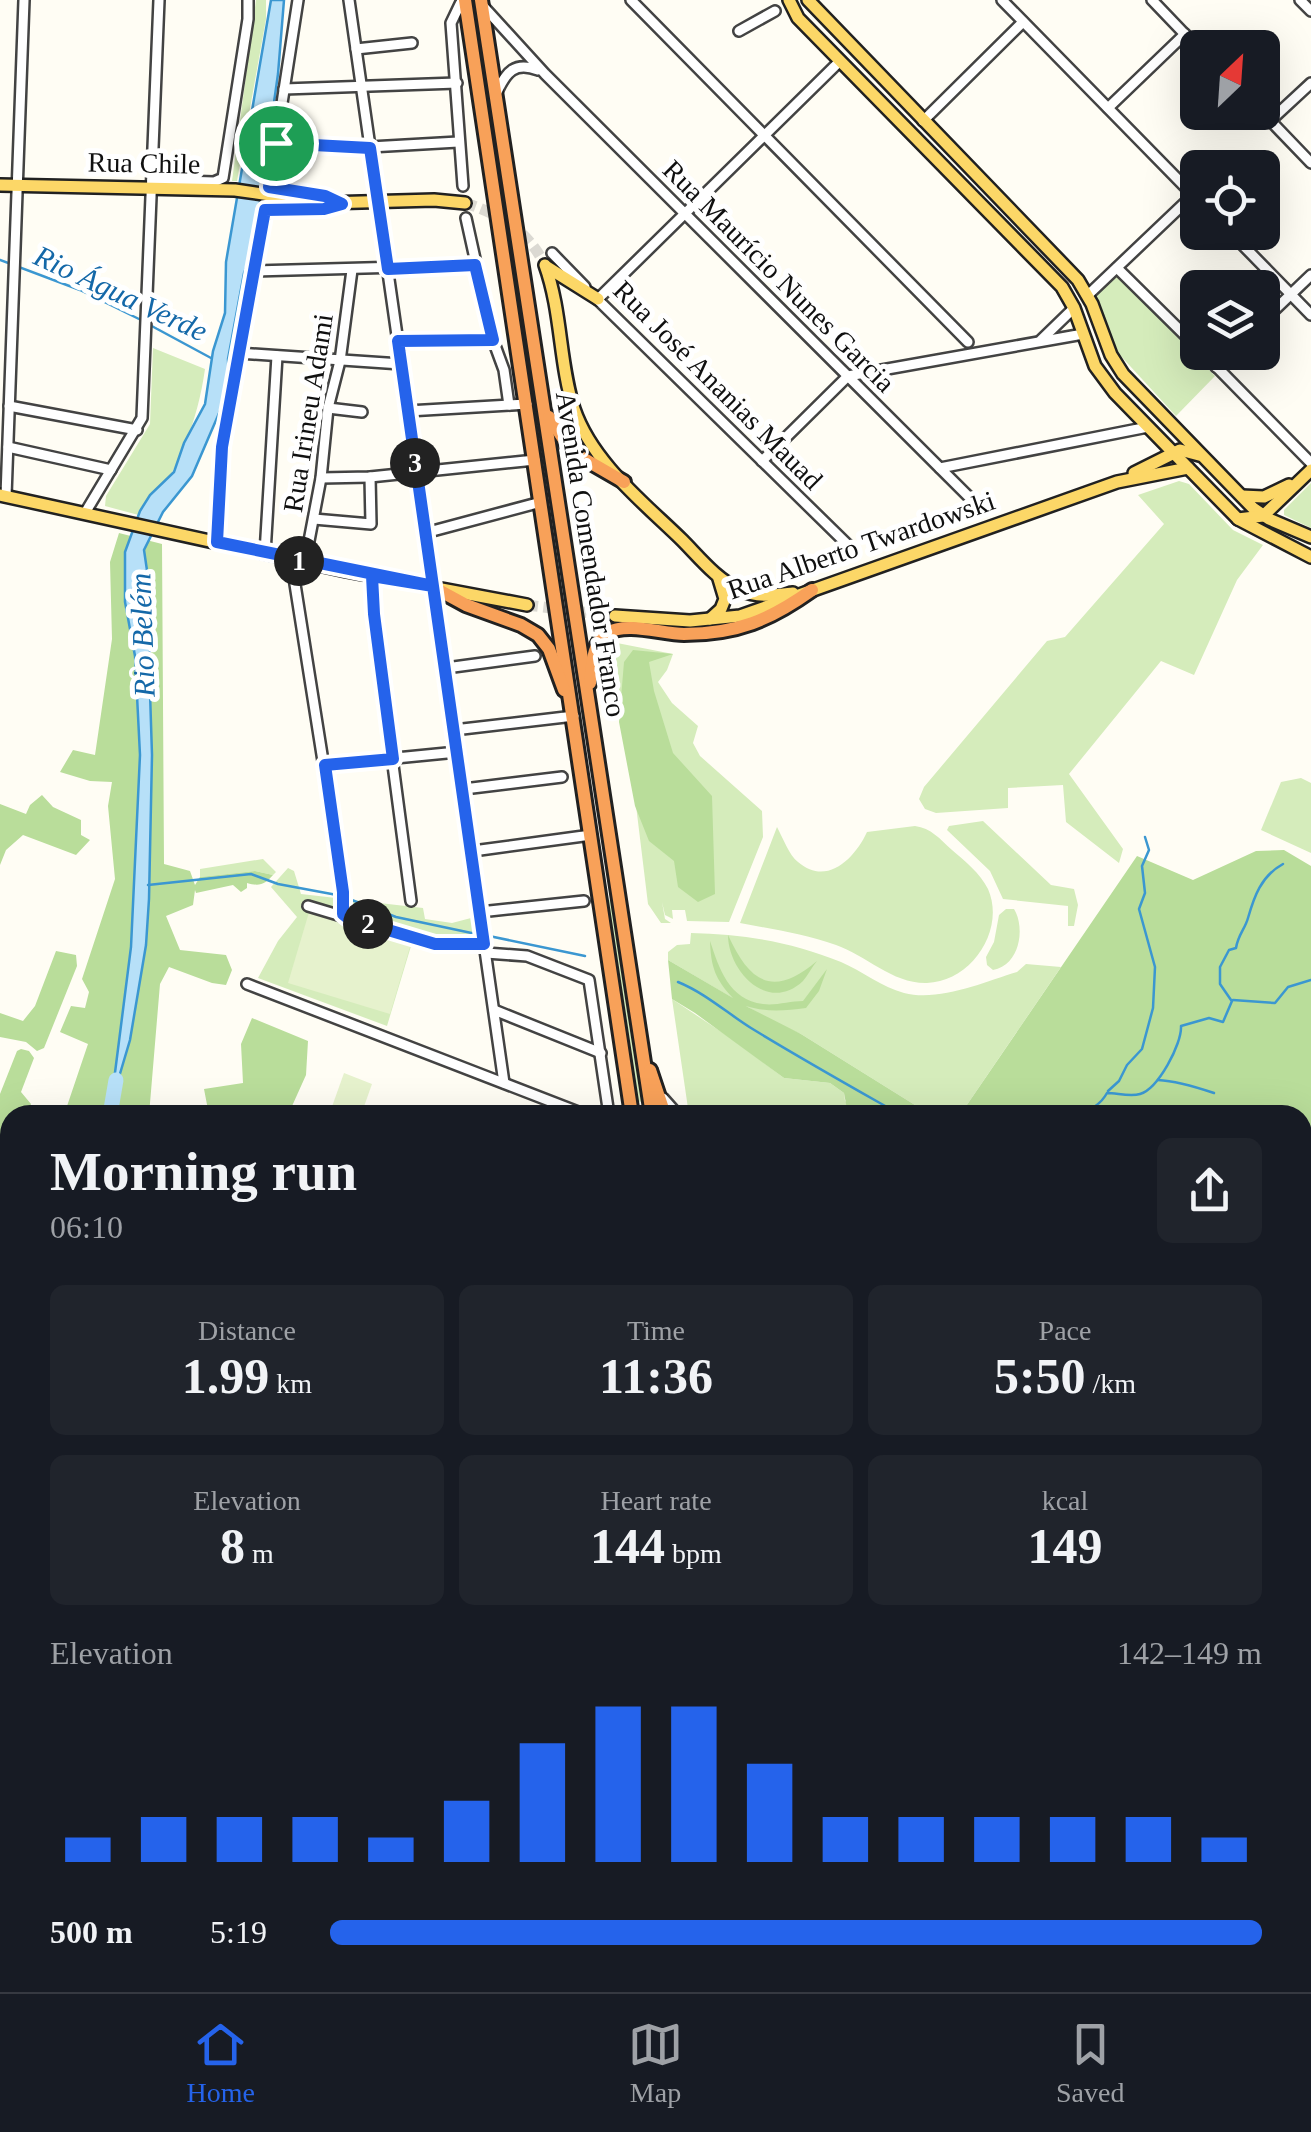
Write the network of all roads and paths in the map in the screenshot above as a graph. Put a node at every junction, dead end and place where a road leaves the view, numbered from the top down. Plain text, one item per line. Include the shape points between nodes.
1 (24, 0) edge
2 (159, 0) edge
3 (248, 0) edge
4 (298, 0) edge
5 (349, 0) edge
6 (464, 0) edge
7 (631, 0) edge
8 (788, 0) edge
9 (808, 0) edge
10 (1002, 0) edge
11 (1152, 0) edge
12 (1300, 0) edge
13 (482, 2) edge
14 (775, 11) dead end
15 (1311, 11) edge
16 (1024, 22) junction
17 (1181, 30) edge
18 (739, 31) dead end
19 (1180, 39) edge
20 (412, 43) dead end
21 (356, 49) junction
22 (840, 61) junction
23 (546, 74) junction
24 (1311, 82) edge
25 (457, 83) junction
26 (887, 84) junction
27 (362, 88) junction
28 (284, 89) junction
29 (496, 94) junction
30 (875, 97) junction
31 (1108, 108) junction
32 (1280, 111) edge
33 (923, 121) junction
34 (1279, 130) edge
35 (764, 136) junction
36 (458, 142) junction
37 (276, 143) junction
38 (370, 148) junction
39 (1311, 163) edge
40 (1180, 182) edge
41 (152, 184) junction
42 (0, 185) edge
43 (16, 185) junction
44 (463, 186) dead end
45 (378, 202) junction
46 (342, 204) junction
47 (465, 204) tunnel mouth
48 (1180, 211) edge
49 (685, 214) junction
50 (466, 218) dead end
51 (1045, 245) junction
52 (1247, 250) edge
53 (1032, 257) junction
54 (475, 265) junction
55 (1117, 268) junction
56 (388, 269) junction
57 (352, 270) junction
58 (254, 271) junction
59 (1311, 275) edge
60 (1088, 295) junction
61 (1291, 295) junction
62 (598, 299) junction
63 (1280, 305) edge
64 (556, 308) junction
65 (1074, 308) junction
66 (1311, 315) edge
67 (1180, 330) edge
68 (1083, 334) junction
69 (493, 340) junction
70 (398, 341) junction
71 (968, 342) dead end
72 (1039, 342) junction
73 (239, 353) junction
74 (278, 356) junction
75 (340, 362) junction
76 (401, 364) junction
77 (1219, 370) edge
78 (848, 376) junction
79 (522, 378) junction
80 (506, 380) junction
81 (526, 404) junction
82 (509, 405) junction
83 (9, 406) junction
84 (328, 408) junction
85 (544, 408) junction
86 (408, 411) junction
87 (362, 412) dead end
88 (1148, 427) junction
89 (137, 430) junction
90 (8, 447) junction
91 (1173, 453) junction
92 (1203, 457) junction
93 (535, 460) junction
94 (762, 460) junction
95 (1311, 467) edge
96 (940, 468) junction
97 (1188, 468) junction
98 (111, 470) junction
99 (416, 471) junction
100 (370, 477) junction
101 (321, 478) junction
102 (624, 482) junction
103 (1117, 482) junction
104 (3, 495) edge
105 (1242, 496) junction
106 (542, 502) junction
107 (981, 509) dead end
108 (85, 514) junction
109 (1264, 516) junction
110 (314, 519) junction
111 (1238, 520) junction
112 (426, 533) junction
113 (1311, 537) edge
114 (217, 542) junction
115 (852, 549) dead end
116 (265, 553) junction
117 (1311, 556) edge
118 (291, 559) junction
119 (305, 562) junction
120 (715, 572) junction
121 (372, 576) junction
122 (433, 586) junction
123 (812, 590) junction
124 (527, 605) tunnel mouth
125 (615, 616) tunnel mouth
126 (707, 621) junction
127 (534, 656) dead end
128 (446, 668) junction
129 (588, 700) junction
130 (573, 710) junction
131 (454, 730) junction
132 (457, 752) junction
133 (393, 759) junction
134 (325, 765) junction
135 (562, 776) dead end
136 (464, 789) junction
137 (592, 835) junction
138 (472, 851) junction
139 (584, 900) dead end
140 (411, 902) dead end
141 (308, 906) dead end
142 (480, 916) junction
143 (348, 918) junction
144 (484, 946) junction
145 (247, 984) dead end
146 (494, 1010) junction
147 (641, 1047) junction
148 (601, 1053) junction
149 (504, 1083) junction
150 (657, 1089) junction
151 (560, 1105) edge
152 (608, 1105) edge
153 (630, 1105) edge
154 (650, 1105) edge
155 (662, 1105) edge
156 (670, 1105) edge

1 - 43 street
2 - 41 street
3 - 41 street via 223,178
4 - 28 street
5 - 21 street
6 - 25 street, Avenida Comendador Franco via 451,23
6 - 79 highway, Avenida Comendador Franco
7 - 35 street
8 - 22 main road
9 - 26 main road
10 - 16 street
11 - 17 street
12 - 15 street
13 - 23 street, Rua Maurício Nunes Garcia
13 - 29 highway, Avenida Comendador Franco
14 - 18 street
16 - 31 street
16 - 33 street
19 - 31 street
20 - 21 street
21 - 27 street
22 - 30 main road
22 - 35 street
23 - 29 street via 514,68
23 - 49 street, Rua Maurício Nunes Garcia
24 - 32 street
25 - 27 street
25 - 36 street, Avenida Comendador Franco
26 - 30 main road
26 - 33 main road
27 - 28 street
27 - 38 street
28 - 37 street
29 - 85 highway, Avenida Comendador Franco
30 - 53 main road
31 - 40 street
33 - 51 main road
34 - 39 street
35 - 49 street
35 - 71 street
36 - 38 street
36 - 44 street, Avenida Comendador Franco
37 - 38 street
37 - 46 street via 269,187
38 - 45 street
41 - 43 main road, Rua Chile
41 - 46 main road, Rua Chile
41 - 89 street
42 - 43 main road, Rua Chile
43 - 83 street
45 - 46 main road, Rua Chile
45 - 47 main road, Rua Chile
45 - 56 street
46 - 58 street via 265,210
48 - 55 street
49 - 62 street
49 - 78 street, Rua Maurício Nunes Garcia
50 - 54 street, Avenida Comendador Franco
51 - 53 main road
51 - 60 main road
52 - 61 street
53 - 65 main road
54 - 56 street
54 - 69 street, Avenida Comendador Franco
55 - 60 street
55 - 67 street
56 - 57 street
56 - 70 street
57 - 58 street
57 - 75 street, Rua Irineu Adami
58 - 73 street
59 - 61 street
60 - 92 main road via 1123,374
61 - 63 street
61 - 66 street
62 - 64 main road via 568,290
62 - 64 main road via 548,259
62 - 94 street, Rua José Ananias Mauad
64 - 102 main road via 575,412
65 - 68 main road
65 - 72 street
68 - 72 street
68 - 88 main road via 1100,374
69 - 70 street
69 - 80 street, Avenida Comendador Franco
70 - 76 street
72 - 78 street
73 - 74 street
73 - 114 street via 222,447
74 - 75 street
74 - 116 street
75 - 76 street
75 - 84 street, Rua Irineu Adami
76 - 86 street
77 - 95 street
78 - 94 street
78 - 96 street, Rua Maurício Nunes Garcia
79 - 80 highway
79 - 81 highway, Avenida Comendador Franco
80 - 82 street, Avenida Comendador Franco
81 - 82 street
81 - 93 highway, Avenida Comendador Franco
82 - 86 street
83 - 89 street
83 - 90 street
84 - 87 street
84 - 101 street, Rua Irineu Adami
85 - 102 highway via 572,452
85 - 129 highway, Avenida Comendador Franco
86 - 99 street
88 - 91 main road
88 - 96 street
89 - 98 street
90 - 98 street
90 - 104 street
91 - 92 main road
91 - 97 main road
91 - 103 main road, Rua Alberto Twardowski
92 - 105 main road
93 - 99 street
93 - 106 highway, Avenida Comendador Franco
94 - 115 street, Rua José Ananias Mauad
95 - 105 main road via 1271,496
95 - 109 main road
96 - 107 street, Rua Maurício Nunes Garcia
97 - 103 main road, Rua Alberto Twardowski
97 - 111 main road
98 - 108 street
99 - 100 street
99 - 112 street
100 - 101 street
100 - 110 street via 370,524
101 - 110 street, Rua Irineu Adami
102 - 120 main road
103 - 123 main road, Rua Alberto Twardowski
104 - 108 main road
105 - 109 main road
106 - 112 street
106 - 130 highway, Avenida Comendador Franco
108 - 114 main road
109 - 111 main road
109 - 113 main road
110 - 119 street, Rua Irineu Adami
111 - 117 main road
112 - 122 street
114 - 116 main road
116 - 118 main road
118 - 119 main road
118 - 134 street
119 - 121 main road
120 - 123 main road via 759,596
120 - 126 main road via 725,599
121 - 122 main road
121 - 133 street
122 - 124 main road
122 - 128 street
122 - 130 highway via 538,635
123 - 126 main road, Rua Alberto Twardowski
123 - 129 highway via 778,614 731,630 607,634 594,656
125 - 126 main road, Rua Alberto Twardowski
127 - 128 street
128 - 131 street
129 - 147 highway, Avenida Comendador Franco
130 - 131 street
130 - 137 highway, Avenida Comendador Franco
131 - 132 street
132 - 133 street
132 - 136 street
133 - 134 street
133 - 140 street
134 - 143 street
135 - 136 street
136 - 138 street
137 - 138 street
137 - 153 highway, Avenida Comendador Franco
138 - 142 street
139 - 142 street
141 - 143 street
142 - 144 street
143 - 144 street via 435,944
144 - 146 street
144 - 148 street via 589,980
145 - 149 street
146 - 148 street
146 - 149 street
147 - 150 highway
147 - 154 highway, Avenida Comendador Franco
148 - 152 street
149 - 151 street
150 - 155 highway
150 - 156 street

